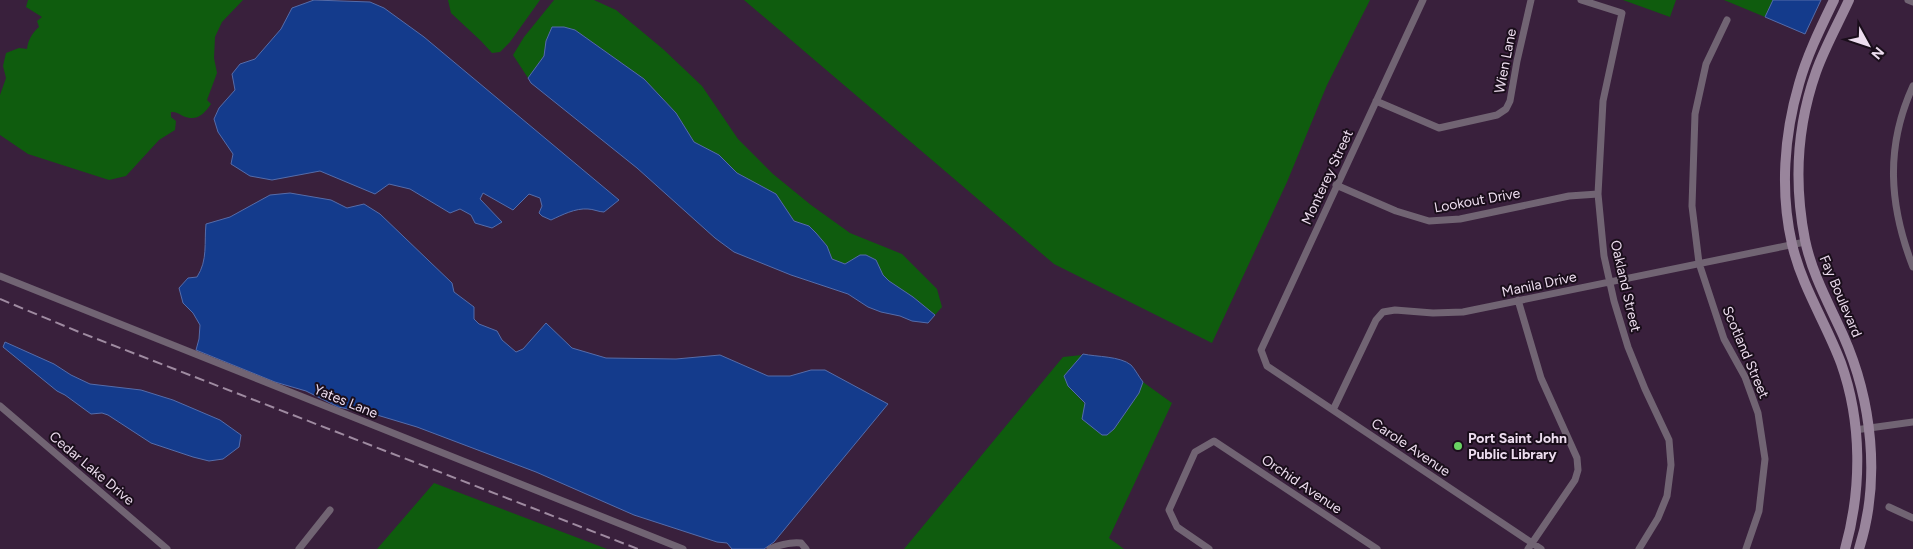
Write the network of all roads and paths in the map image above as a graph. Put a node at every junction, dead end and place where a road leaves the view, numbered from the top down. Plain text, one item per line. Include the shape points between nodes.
1 (1423, 0) edge
2 (1531, 0) edge
3 (1581, 0) edge
4 (1834, 0) edge
5 (1849, 0) edge
6 (1908, 0) edge
7 (1913, 2) edge
8 (1727, 20) dead end
9 (1913, 86) edge
10 (1376, 101) junction
11 (1790, 117) junction
12 (1804, 119) junction
13 (1336, 185) junction
14 (1598, 194) junction
15 (1806, 242) junction
16 (1792, 244) junction
17 (1699, 262) junction
18 (1913, 267) edge
19 (0, 276) edge
20 (1611, 282) junction
21 (1518, 300) junction
22 (1267, 366) joint
23 (0, 406) edge
24 (1333, 410) junction
25 (1913, 422) edge
26 (1870, 428) junction
27 (1855, 430) junction
28 (1889, 508) dead end
29 (330, 510) dead end
30 (1913, 518) edge
31 (1530, 546) edge
32 (168, 549) edge
33 (299, 549) edge
34 (683, 549) edge
35 (770, 549) edge
36 (806, 549) edge
37 (1209, 549) edge
38 (1377, 549) edge
39 (1541, 549) edge
40 (1638, 549) edge
41 (1746, 549) edge
42 (1846, 549) edge
43 (1859, 549) edge

1 - 10 street, Monterey Street
2 - 10 street, Wien Lane via 1510,101 1498,116 1439,128
3 - 14 street, Oakland Street via 1622,14 1602,101
4 - 11 main road, Fay Boulevard via 1799,82
5 - 12 main road, Fay Boulevard via 1816,71
6 - 7 street
8 - 17 street, Scotland Street via 1706,64 1695,114 1692,206
9 - 18 street via 1903,108 1893,165 1895,205
10 - 13 street, Monterey Street
11 - 12 street
11 - 16 main road, Fay Boulevard via 1785,153
12 - 15 main road, Fay Boulevard via 1798,169
13 - 14 street, Lookout Drive via 1396,211 1429,221 1460,219 1569,196
13 - 22 street, Monterey Street via 1261,350
14 - 20 street, Oakland Street via 1604,256
15 - 16 street, Manila Drive
15 - 26 main road, Fay Boulevard via 1817,281 1856,371
16 - 17 street, Manila Drive
16 - 27 main road, Fay Boulevard via 1810,298 1841,364
17 - 20 street, Manila Drive
17 - 41 street, Scotland Street via 1724,339 1745,377 1758,413 1765,459 1759,511
19 - 34 street, Yates Lane
20 - 21 street, Manila Drive
20 - 40 street, Oakland Street via 1628,347 1669,440 1671,466 1667,496 1658,518
21 - 24 street, Manila Drive via 1463,312 1383,312 1376,320
21 - 31 street via 1541,378 1577,458 1578,470
22 - 24 street, Carole Avenue
23 - 32 street, Cedar Lake Drive
24 - 31 street, Carole Avenue
25 - 26 street
26 - 27 street
26 - 43 main road, Fay Boulevard via 1869,503
27 - 42 main road, Fay Boulevard via 1858,461 1856,498
28 - 30 street
29 - 33 street
31 - 39 street, Carole Avenue
35 - 36 street via 790,542 801,543
37 - 38 street, Orchid Avenue via 1177,527 1169,510 1195,452 1214,441

